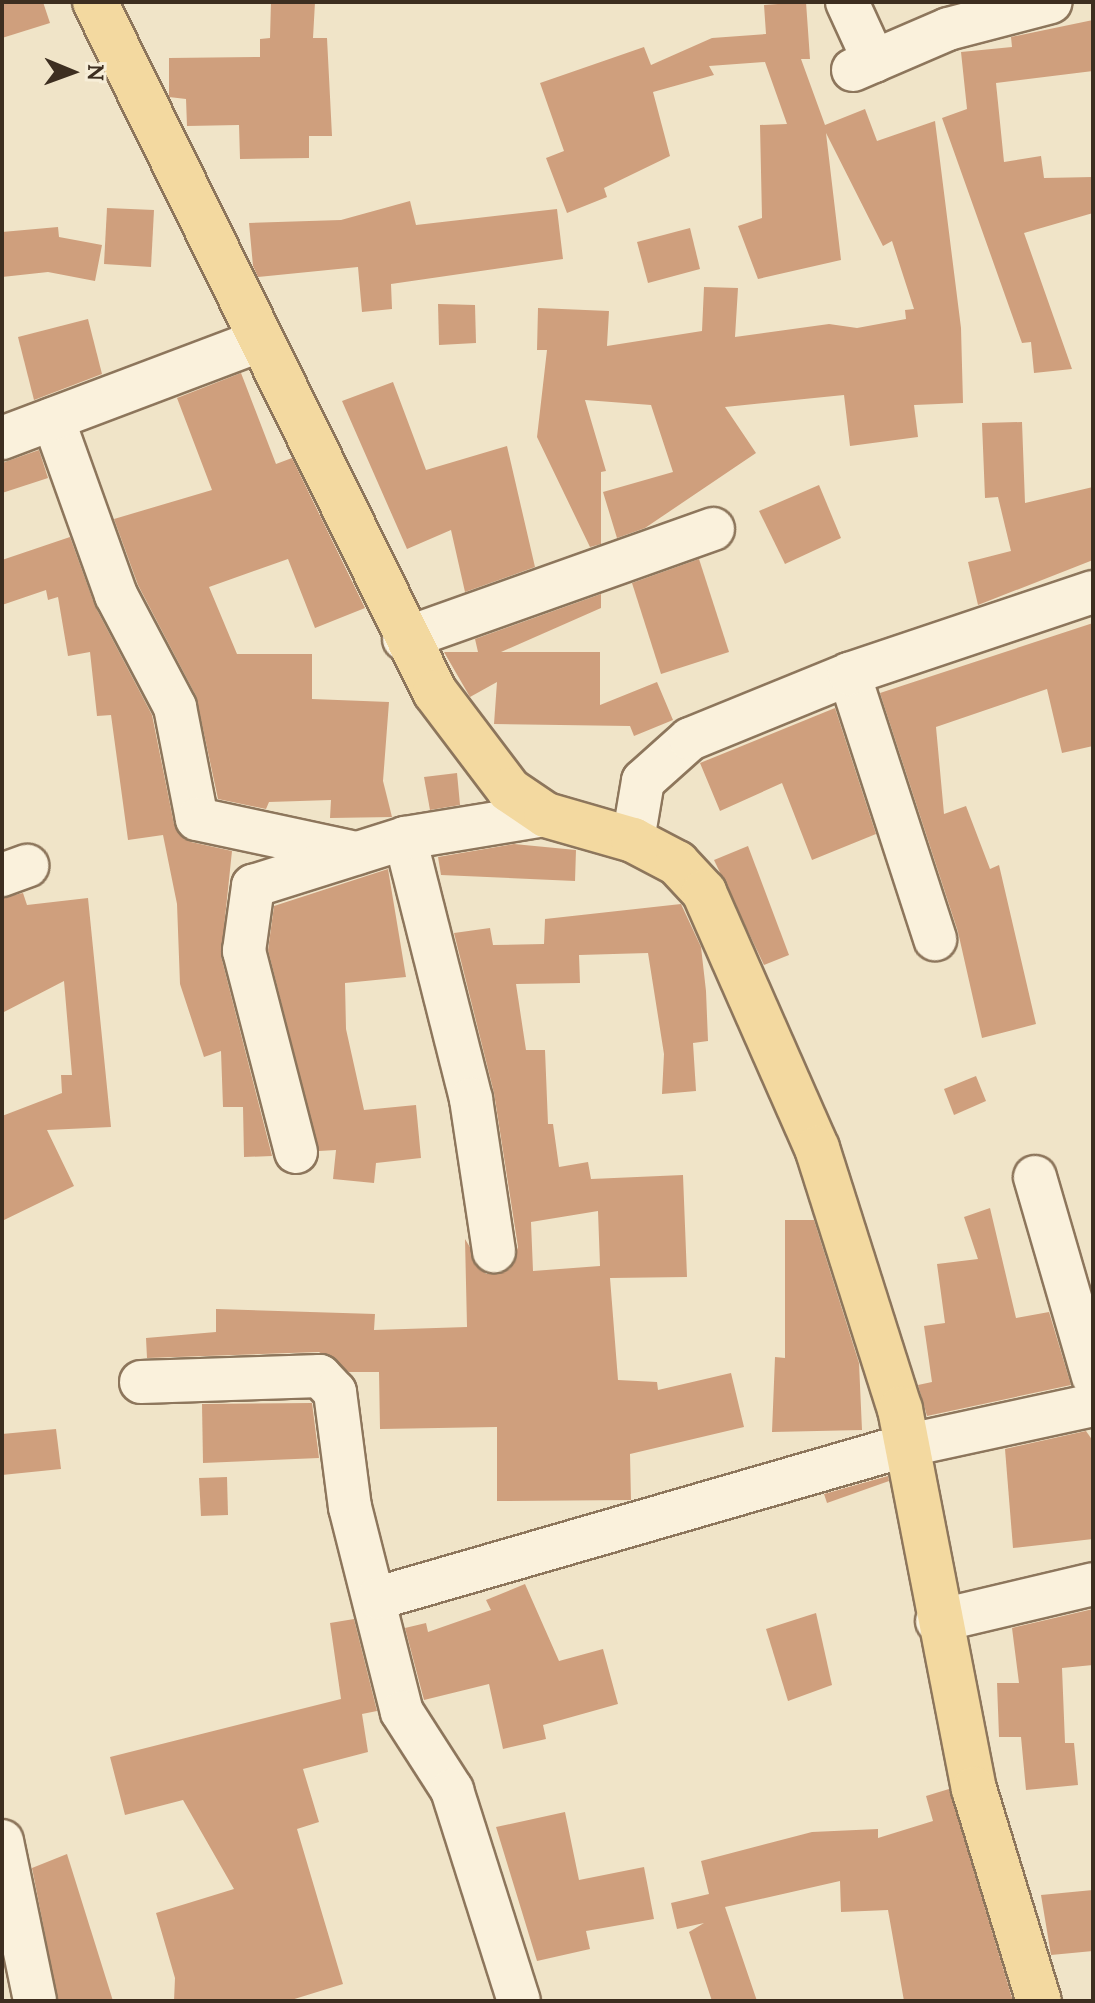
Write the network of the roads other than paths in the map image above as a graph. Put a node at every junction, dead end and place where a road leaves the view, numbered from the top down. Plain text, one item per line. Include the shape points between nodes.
1 (95, 2) edge
2 (847, 2) edge
3 (1051, 2) edge
4 (259, 341) junction
5 (53, 419) junction
6 (2, 438) edge
7 (713, 529) dead end
8 (1093, 592) edge
9 (404, 639) junction
10 (849, 674) junction
11 (546, 815) junction
12 (405, 838) junction
13 (633, 840) junction
14 (356, 853) junction
15 (935, 939) dead end
16 (296, 1152) dead end
17 (1035, 1177) dead end
18 (494, 1251) dead end
19 (1093, 1376) edge
20 (141, 1382) dead end
21 (1093, 1405) edge
22 (904, 1446) junction
23 (1093, 1584) edge
24 (378, 1598) junction
25 (937, 1621) junction
26 (2, 1841) edge
27 (35, 2001) edge
28 (519, 2001) edge
29 (1039, 2001) edge

1 - 4 main road
2 - 3 street via 864,66 948,29
4 - 5 street
4 - 9 main road
5 - 6 street
5 - 14 street via 116,595 175,707 197,819
7 - 9 street
8 - 10 street
9 - 11 main road via 488,767
10 - 13 street via 690,739 657,762 643,781
10 - 15 street
11 - 12 street
11 - 13 main road
12 - 14 street
12 - 18 street via 471,1099
13 - 22 main road via 677,863 710,906 817,1148 900,1409
14 - 16 street via 253,886 245,908 244,951
17 - 19 street
20 - 24 street via 320,1376 335,1392 350,1507
21 - 22 street
22 - 24 street
22 - 25 main road
23 - 25 street
24 - 28 street via 402,1712 452,1790
25 - 29 main road via 986,1835
26 - 27 street

